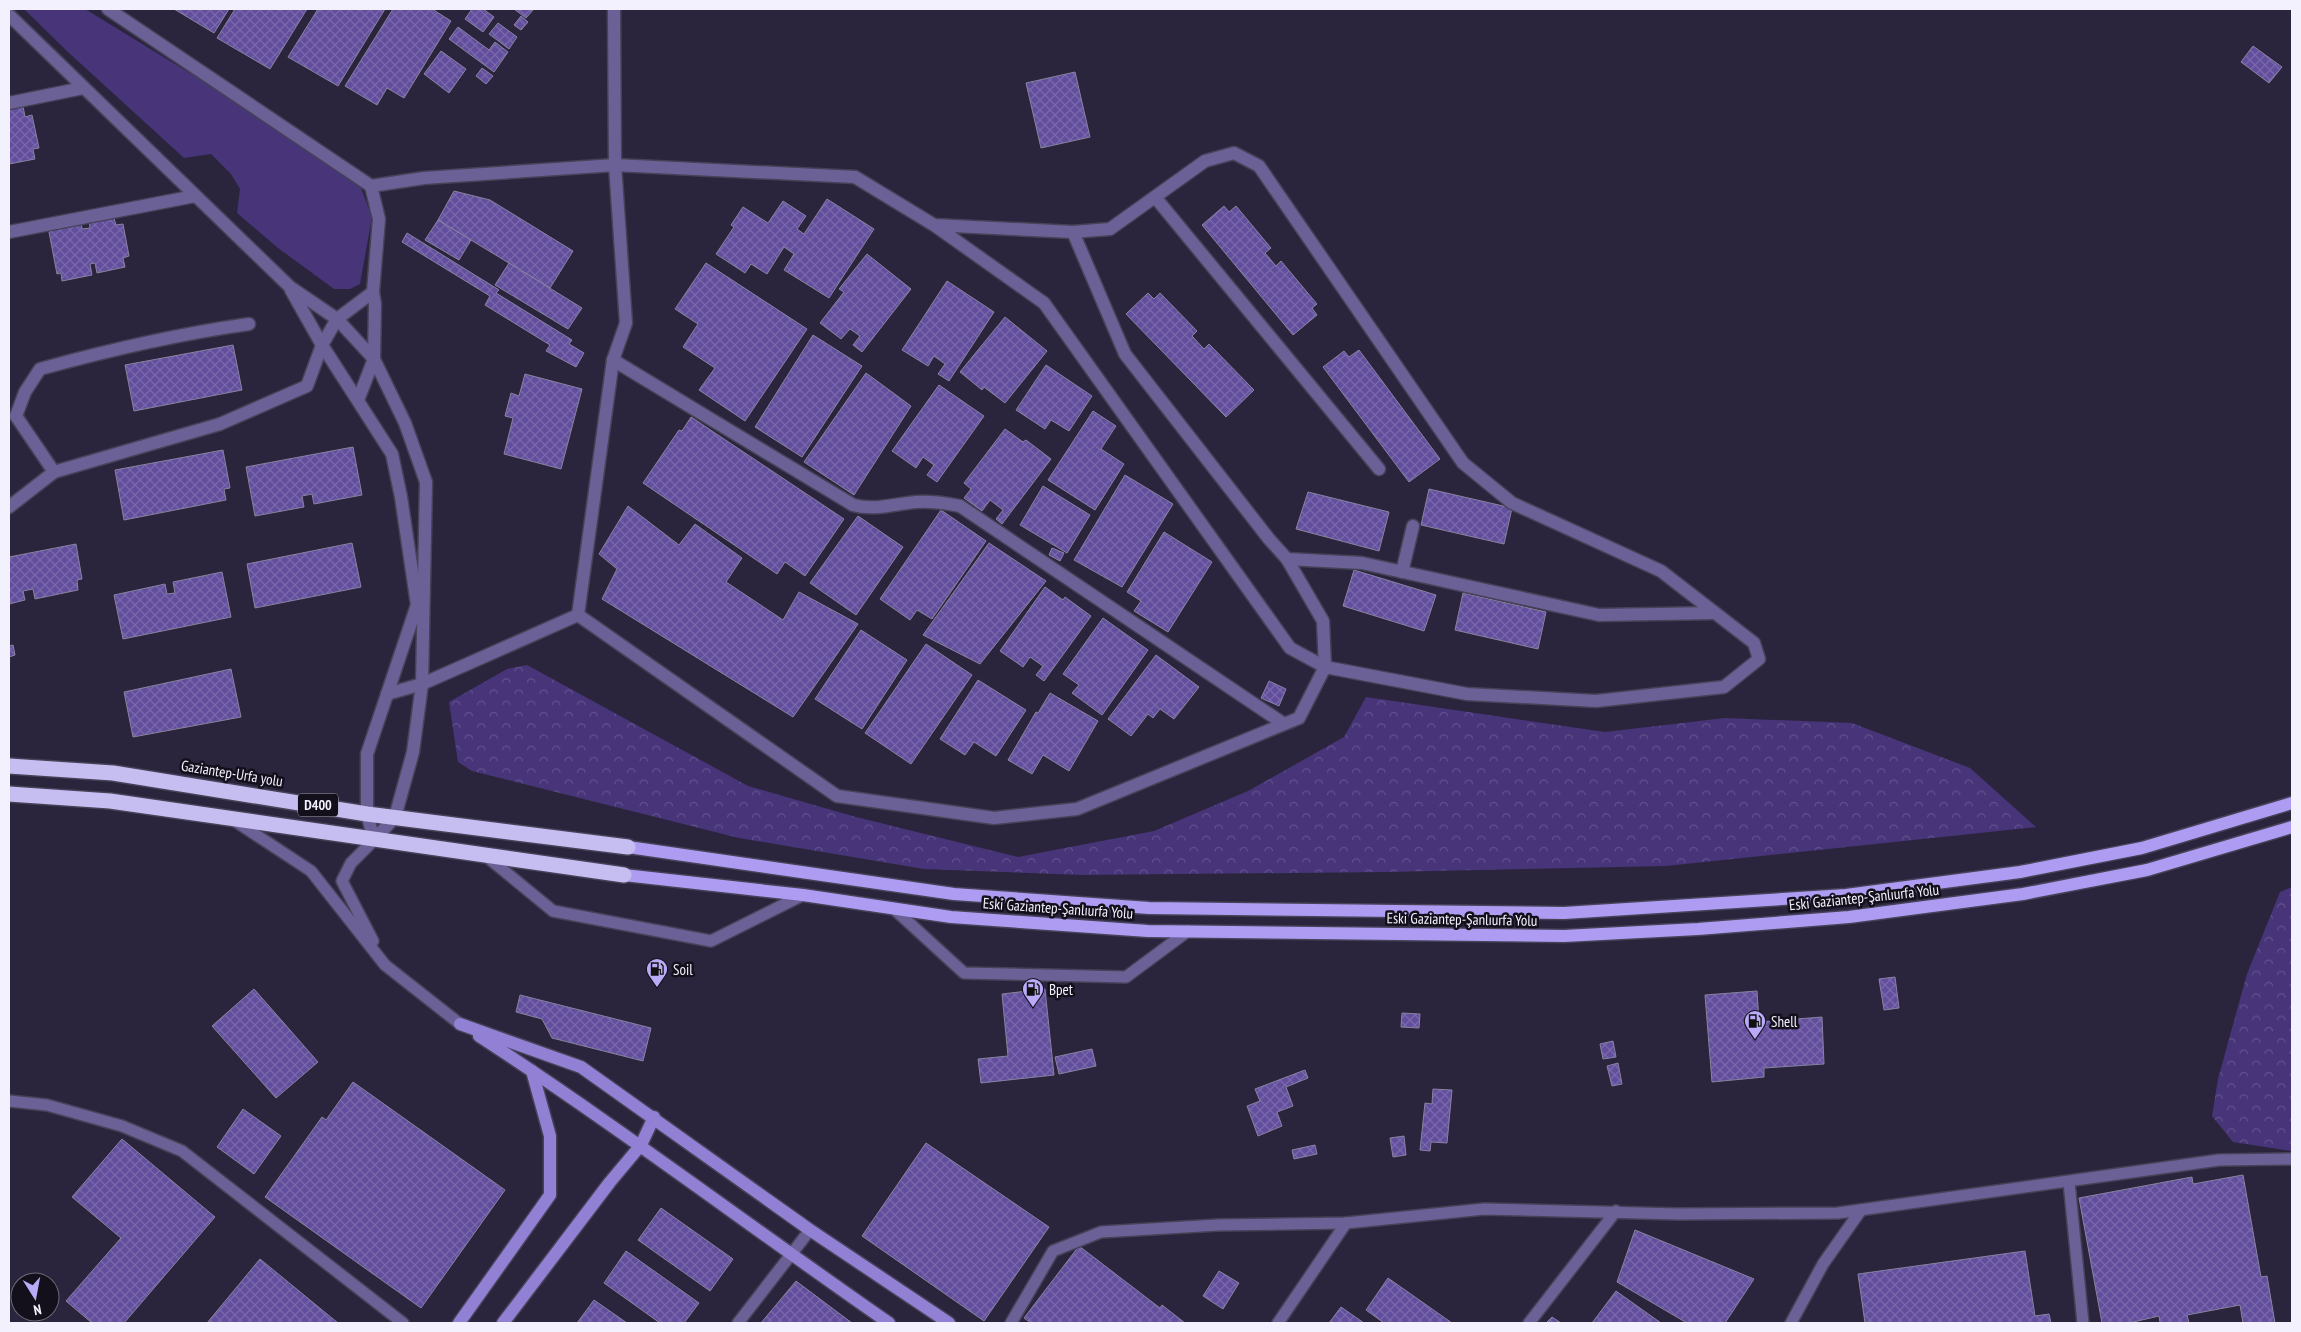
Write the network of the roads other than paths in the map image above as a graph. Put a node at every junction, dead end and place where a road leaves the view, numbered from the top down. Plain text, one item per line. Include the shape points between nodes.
1 (108, 9) edge
2 (614, 9) edge
3 (9, 15) edge
4 (83, 88) junction
5 (9, 103) edge
6 (615, 165) junction
7 (371, 186) junction
8 (195, 196) junction
9 (1155, 197) junction
10 (934, 225) junction
11 (9, 232) edge
12 (1073, 232) junction
13 (290, 287) junction
14 (373, 292) junction
15 (337, 319) junction
16 (249, 324) dead end
17 (322, 345) junction
18 (374, 360) junction
19 (613, 360) junction
20 (358, 400) junction
21 (12, 416) edge
22 (1379, 469) dead end
23 (54, 472) junction
24 (9, 507) edge
25 (1413, 526) dead end
26 (1287, 559) junction
27 (1402, 572) junction
28 (1715, 613) junction
29 (578, 615) junction
30 (1325, 667) junction
31 (422, 684) junction
32 (387, 694) junction
33 (1284, 724) junction
34 (9, 766) edge
35 (9, 794) edge
36 (2292, 803) edge
37 (368, 814) junction
38 (395, 817) junction
39 (233, 820) junction
40 (2292, 827) edge
41 (374, 840) junction
42 (628, 847) joint
43 (486, 856) junction
44 (624, 875) joint
45 (803, 895) junction
46 (893, 908) junction
47 (1188, 931) junction
48 (385, 965) junction
49 (460, 1024) junction
50 (532, 1070) junction
51 (9, 1100) edge
52 (654, 1117) junction
53 (641, 1145) junction
54 (2292, 1159) edge
55 (2069, 1182) junction
56 (1861, 1210) junction
57 (1616, 1211) junction
58 (1346, 1223) junction
59 (810, 1230) junction
60 (790, 1254) junction
61 (403, 1323) edge
62 (459, 1323) edge
63 (503, 1323) edge
64 (738, 1323) edge
65 (889, 1323) edge
66 (949, 1323) edge
67 (1010, 1323) edge
68 (1278, 1323) edge
69 (1530, 1323) edge
70 (1791, 1323) edge
71 (2083, 1323) edge

1 - 7 street
2 - 6 street
3 - 4 street
4 - 5 street
4 - 8 street
6 - 7 street via 424,178
6 - 10 street via 855,177
6 - 19 street via 626,322
7 - 14 street via 379,219
8 - 11 street
8 - 13 street
9 - 12 street via 1110,228
9 - 22 street
9 - 28 street via 1205,161 1234,153 1259,166 1463,463 1512,503 1661,571
10 - 12 street
10 - 30 street via 1044,303 1290,648
12 - 26 street via 1125,354
13 - 15 street
13 - 17 street
14 - 15 street
14 - 18 street
15 - 17 street
15 - 18 street
16 - 21 street via 111,350 40,369
17 - 20 street
17 - 23 street via 307,386 220,424
18 - 20 street
18 - 31 street via 405,423 426,482
19 - 29 street
19 - 33 street via 853,505 866,509 917,502 960,506
20 - 32 street via 392,454 417,605
21 - 23 street
23 - 24 street
25 - 27 street
26 - 27 street via 1362,563
26 - 30 street via 1323,621
27 - 28 street via 1599,615
28 - 30 street via 1754,643 1759,659 1724,687 1596,701 1467,694
29 - 31 street
29 - 33 street via 837,796 994,818 1078,809
30 - 33 street via 1299,718
31 - 32 street
31 - 38 street via 413,752
32 - 37 street via 367,754
34 - 37 highway, Gaziantep-Urfa yolu / D400 via 113,773
35 - 39 highway, D400 via 110,801
36 - 42 main road, Eski Gaziantep-Şanlıurfa Yolu via 2142,848 2020,872 1846,895 1564,913 1139,908 954,894
37 - 38 highway, Gaziantep-Urfa yolu / D400
37 - 41 street
38 - 41 street
38 - 42 highway, Gaziantep-Urfa yolu / D400
39 - 41 highway, D400
39 - 48 lane via 310,871
40 - 47 main road, Eski Gaziantep-Şanlıurfa Yolu via 2147,870 2023,894 1849,917 1564,936
41 - 43 highway, D400
41 - 48 lane via 352,863 342,882
43 - 44 highway, D400
43 - 45 lane via 553,911 711,941
44 - 45 main road, Eski Gaziantep-Şanlıurfa Yolu
45 - 46 main road, Eski Gaziantep-Şanlıurfa Yolu
46 - 47 main road, Eski Gaziantep-Şanlıurfa Yolu via 951,917
46 - 47 lane via 964,973 1126,977
48 - 49 lane
49 - 50 street
49 - 52 street via 581,1066
50 - 53 street
50 - 62 street via 550,1136 550,1195
51 - 61 lane via 46,1105 122,1126 182,1151
52 - 53 street
52 - 59 street
53 - 60 street
53 - 63 street
54 - 55 lane via 2219,1160
55 - 56 lane
55 - 71 lane
56 - 57 lane via 1782,1214
56 - 70 lane via 1823,1264
57 - 58 lane via 1484,1209
57 - 69 lane
58 - 67 lane via 1218,1225 1100,1232 1053,1251
58 - 68 lane
59 - 60 lane
59 - 66 street
60 - 64 lane
60 - 65 street

